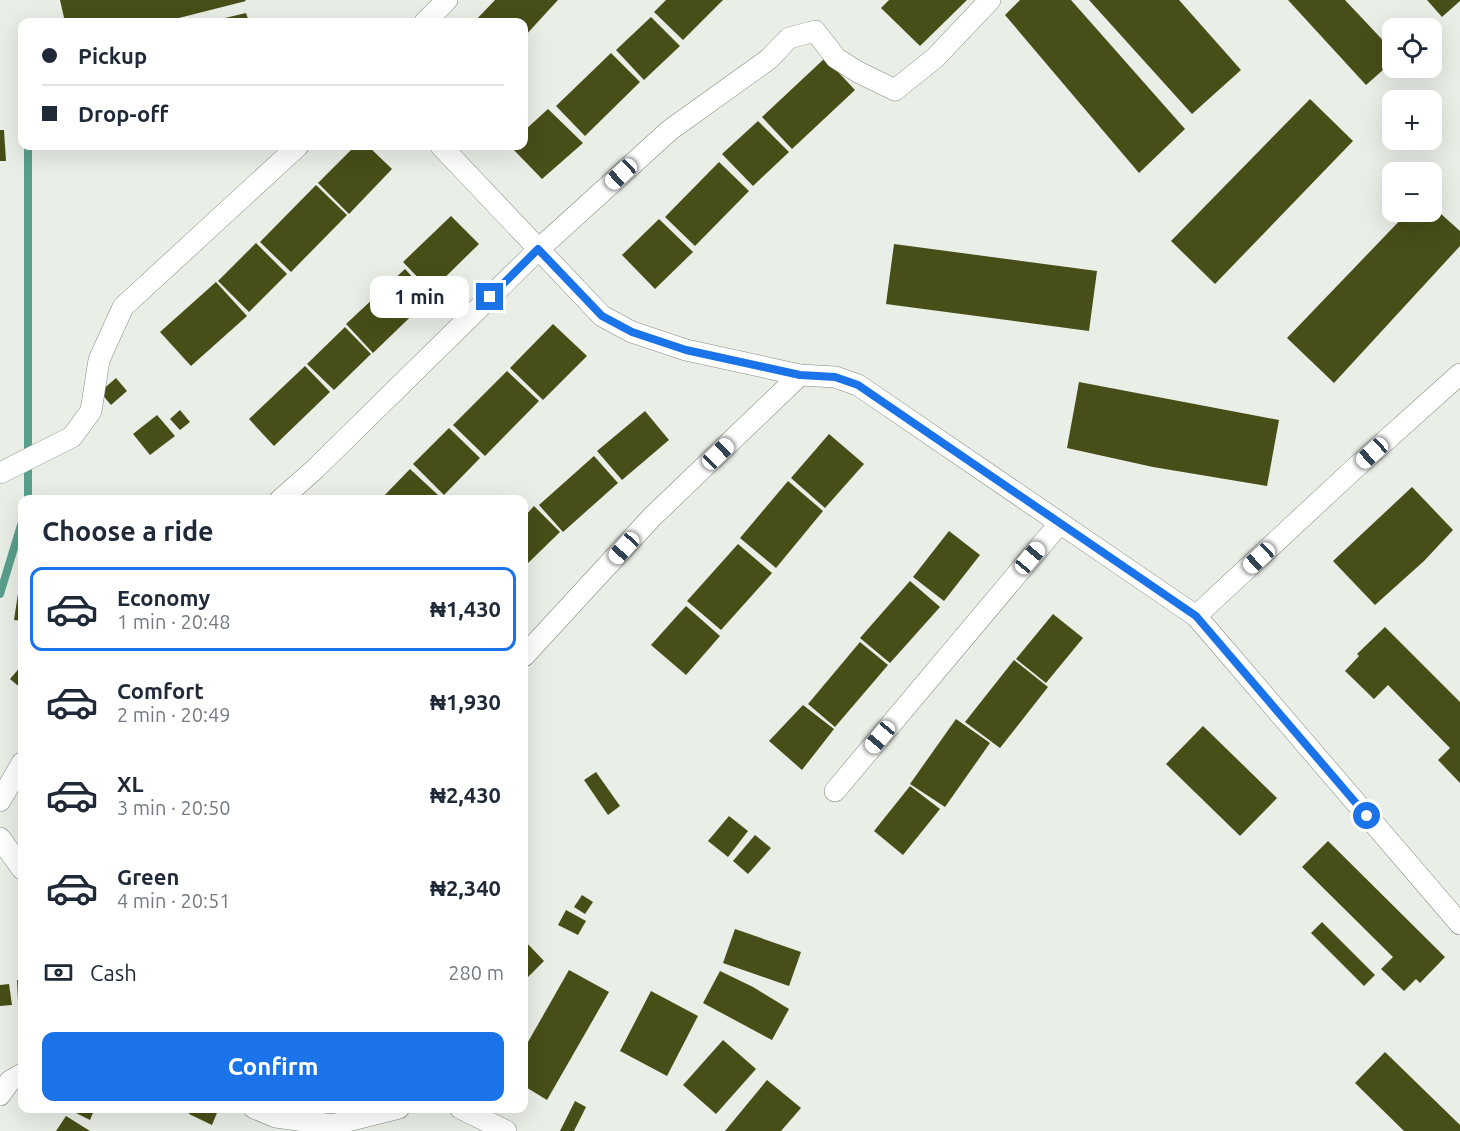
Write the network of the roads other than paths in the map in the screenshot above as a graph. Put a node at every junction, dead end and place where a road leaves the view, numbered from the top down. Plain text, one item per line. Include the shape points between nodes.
1 (447, 0) edge
2 (990, 0) edge
3 (429, 18) edge
4 (294, 150) edge
5 (445, 150) edge
6 (538, 249) junction
7 (1460, 374) edge
8 (800, 375) junction
9 (0, 473) edge
10 (286, 495) edge
11 (1060, 523) junction
12 (1196, 616) junction
13 (528, 652) edge
14 (18, 770) edge
15 (835, 791) dead end
16 (0, 801) edge
17 (0, 838) edge
18 (18, 863) edge
19 (1460, 924) edge
20 (266, 1113) edge
21 (379, 1113) edge
22 (470, 1113) edge
23 (506, 1131) edge

1 - 3 street
2 - 6 street via 935,58 895,90 836,58 815,31 789,38 769,59 670,130
4 - 9 street via 123,307 99,360 91,411 72,437
5 - 6 street
6 - 8 street via 602,316 632,332 686,350
6 - 10 street
7 - 12 street
8 - 11 street via 835,377 858,385
8 - 13 street via 652,517
11 - 12 street
11 - 15 street
12 - 19 street
14 - 16 street
17 - 18 street
20 - 21 street via 332,1125
22 - 23 street

